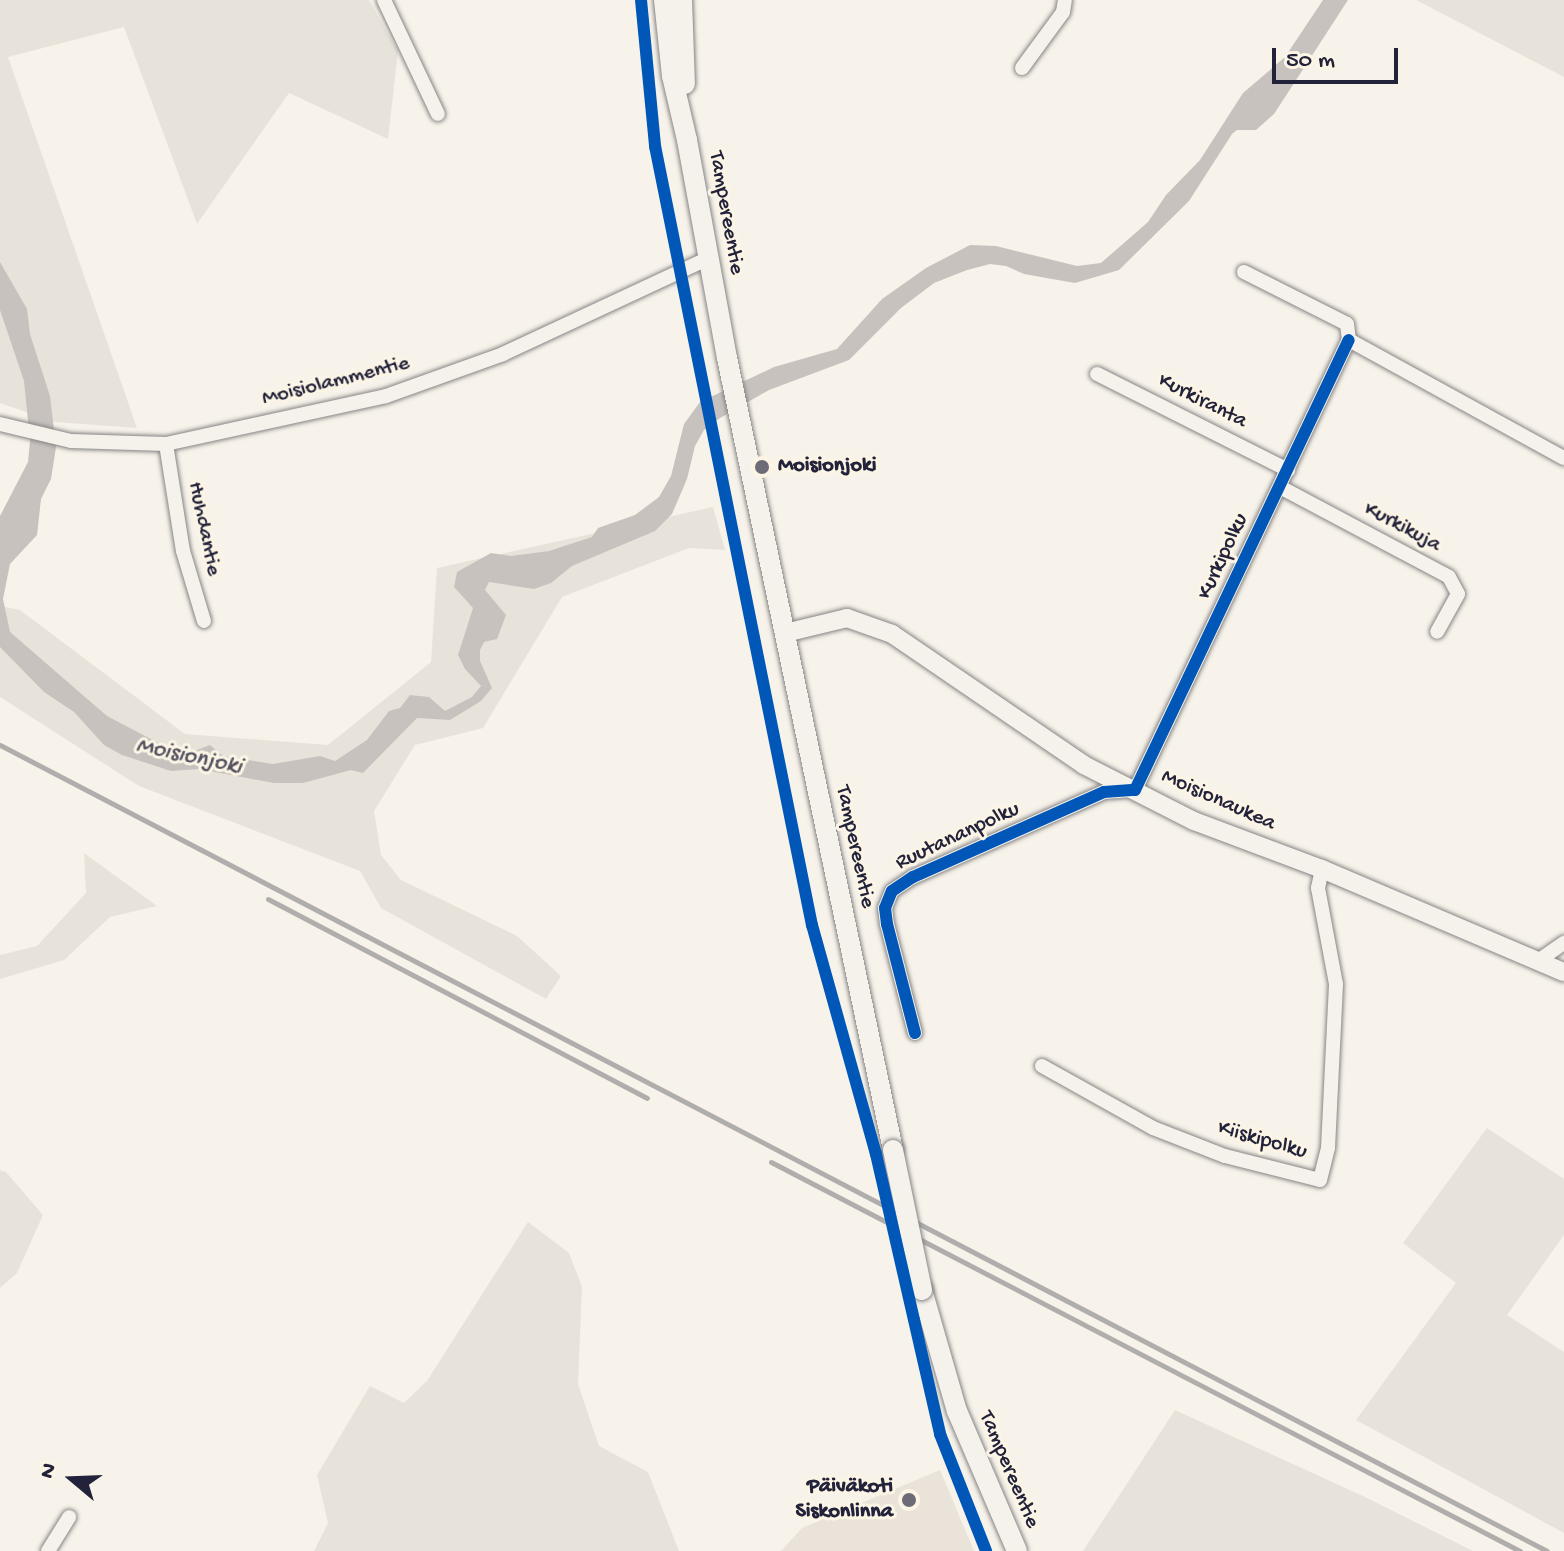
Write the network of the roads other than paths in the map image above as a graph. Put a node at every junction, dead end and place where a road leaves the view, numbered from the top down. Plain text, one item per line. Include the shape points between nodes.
1 (384, 0) edge
2 (664, 0) edge
3 (682, 0) edge
4 (1065, 0) edge
5 (1022, 68) dead end
6 (438, 114) dead end
7 (687, 140) junction
8 (709, 258) junction
9 (1244, 272) dead end
10 (1349, 340) junction
11 (1097, 374) dead end
12 (0, 424) edge
13 (166, 444) junction
14 (1564, 458) edge
15 (1288, 470) junction
16 (1280, 487) junction
17 (204, 621) dead end
18 (1437, 632) dead end
19 (785, 633) junction
20 (1135, 790) junction
21 (1322, 869) junction
22 (1564, 943) edge
23 (1538, 961) junction
24 (1564, 972) edge
25 (915, 1033) dead end
26 (1042, 1066) dead end
27 (69, 1517) dead end
28 (48, 1551) edge
29 (1017, 1551) edge

1 - 6 street
2 - 7 main road, Tampereentie via 672,76
3 - 7 main road, Tampereentie
4 - 5 street via 1063,12
7 - 8 main road, Tampereentie
8 - 13 street, Moisiolammentie via 503,354 386,396
8 - 19 main road, Tampereentie
9 - 10 street via 1347,324
10 - 14 street
10 - 15 street, Kurkipolku
11 - 15 street, Kurkiranta
12 - 13 street, Moisiolammentie via 55,438
13 - 17 street, Huhdantie via 183,551
15 - 16 street, Kurkipolku
16 - 18 street, Kurkikuja via 1449,577 1458,594
16 - 20 street, Kurkipolku
19 - 20 street, Moisionaukea via 847,618 892,634 1084,765
19 - 29 main road, Tampereentie, bridge via 922,1290 957,1411
20 - 21 street, Moisionaukea via 1194,821
20 - 25 street, Ruutananpolku via 1104,792 892,891 885,908 887,924
21 - 23 street, Moisionaukea
21 - 26 street, Kiiskipolku via 1318,888 1336,984 1328,1148 1320,1180 1225,1156 1153,1128
22 - 23 street
23 - 24 street, Moisionaukea
27 - 28 street

